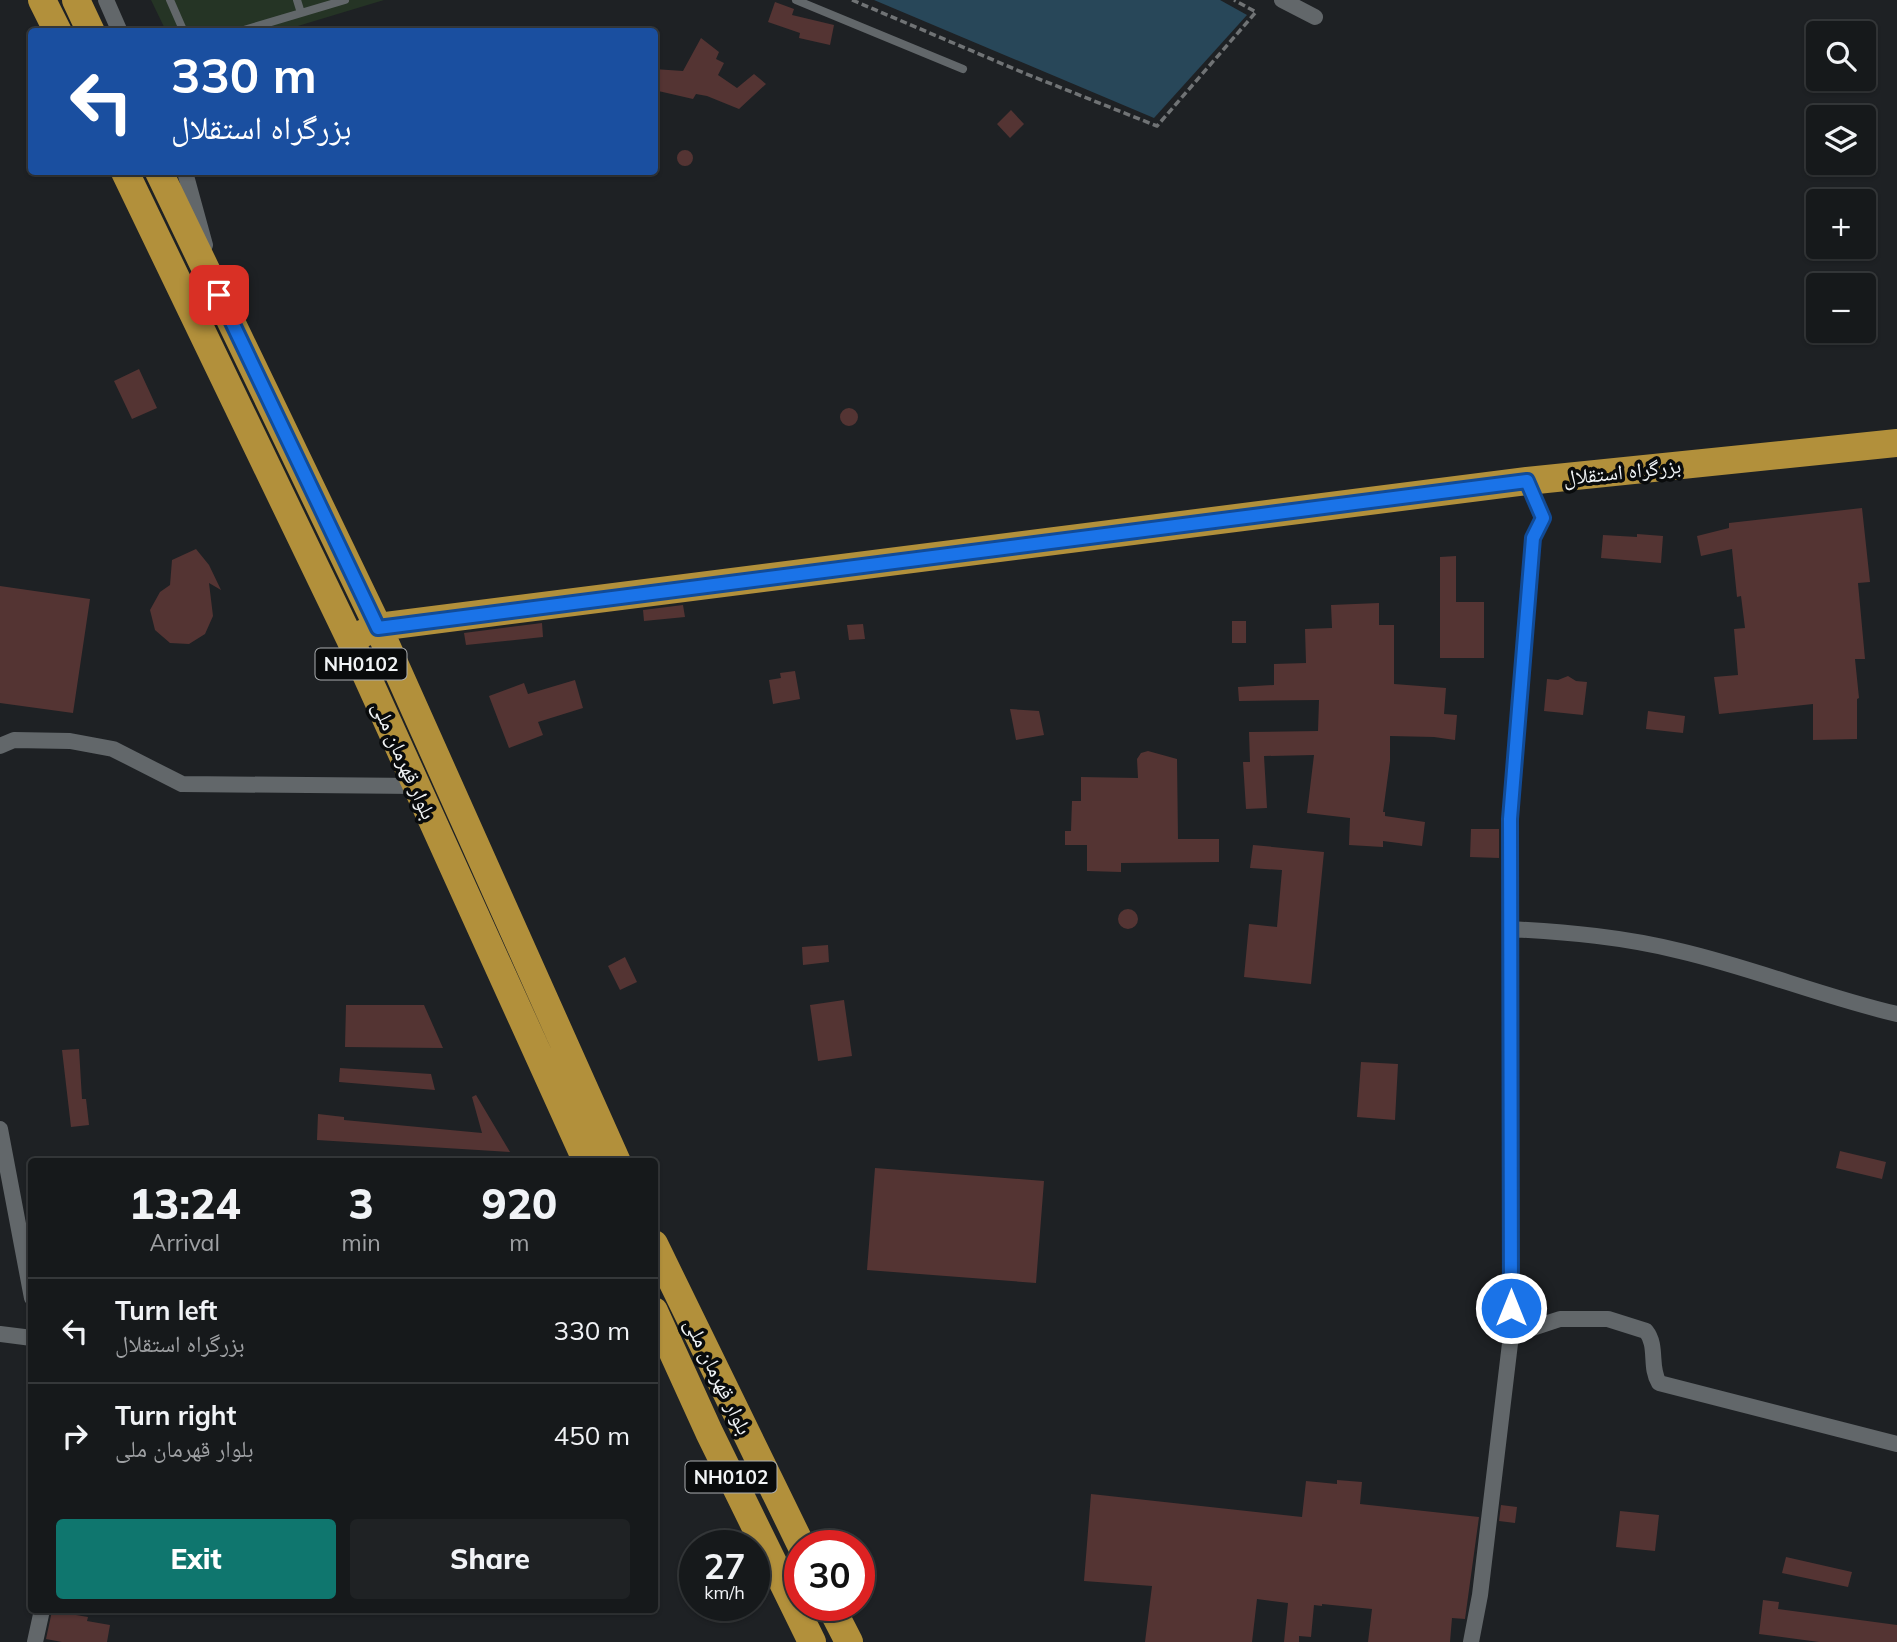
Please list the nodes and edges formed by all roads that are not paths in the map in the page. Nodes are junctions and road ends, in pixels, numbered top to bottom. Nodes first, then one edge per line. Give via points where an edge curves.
1 (42, 0) edge
2 (76, 0) edge
3 (106, 0) edge
4 (170, 0) edge
5 (297, 0) edge
6 (345, 0) edge
7 (796, 0) edge
8 (1282, 0) edge
9 (301, 13) junction
10 (1315, 18) dead end
11 (56, 28) edge
12 (89, 28) edge
13 (118, 28) edge
14 (182, 28) edge
15 (250, 28) edge
16 (963, 69) dead end
17 (126, 175) edge
18 (160, 175) edge
19 (186, 175) edge
20 (219, 295) junction
21 (1897, 443) edge
22 (1527, 481) junction
23 (378, 628) junction
24 (350, 639) junction
25 (0, 746) edge
26 (417, 786) junction
27 (1510, 929) junction
28 (1897, 1014) edge
29 (0, 1129) edge
30 (585, 1158) edge
31 (615, 1158) edge
32 (658, 1252) edge
33 (28, 1276) edge
34 (658, 1320) edge
35 (0, 1334) edge
36 (1511, 1335) junction
37 (28, 1338) edge
38 (1897, 1444) edge
39 (795, 1530) edge
40 (41, 1613) edge
41 (839, 1621) edge
42 (35, 1642) edge
43 (812, 1642) edge
44 (849, 1642) edge
45 (1471, 1642) edge

1 - 11 highway
2 - 12 highway
3 - 13 street
4 - 14 lane
5 - 9 lane
6 - 9 lane
7 - 16 lane
8 - 10 street
9 - 15 lane
17 - 24 highway, بلوار قهرمان ملی / NH0102
18 - 20 highway, بلوار قهرمان ملی / NH0102
19 - 20 street
20 - 23 highway, بلوار قهرمان ملی / NH0102
21 - 22 highway, بزرگراه استقلال
22 - 23 highway, بزرگراه استقلال
22 - 27 street via 1543,518 1533,538 1510,819
23 - 24 highway, بزرگراه استقلال
23 - 31 highway, بلوار قهرمان ملی / NH0102
24 - 26 highway, بلوار قهرمان ملی / NH0102
25 - 26 street via 14,740 70,741 113,749 182,784
26 - 30 highway, بلوار قهرمان ملی / NH0102
27 - 28 street via 1584,932 1681,951
27 - 36 street
29 - 33 street
32 - 39 highway, بلوار قهرمان ملی / NH0102
34 - 43 highway, بلوار قهرمان ملی / NH0102
35 - 37 street
36 - 38 street via 1560,1319 1608,1320 1646,1331 1659,1382
36 - 45 street
40 - 42 street
41 - 44 highway

